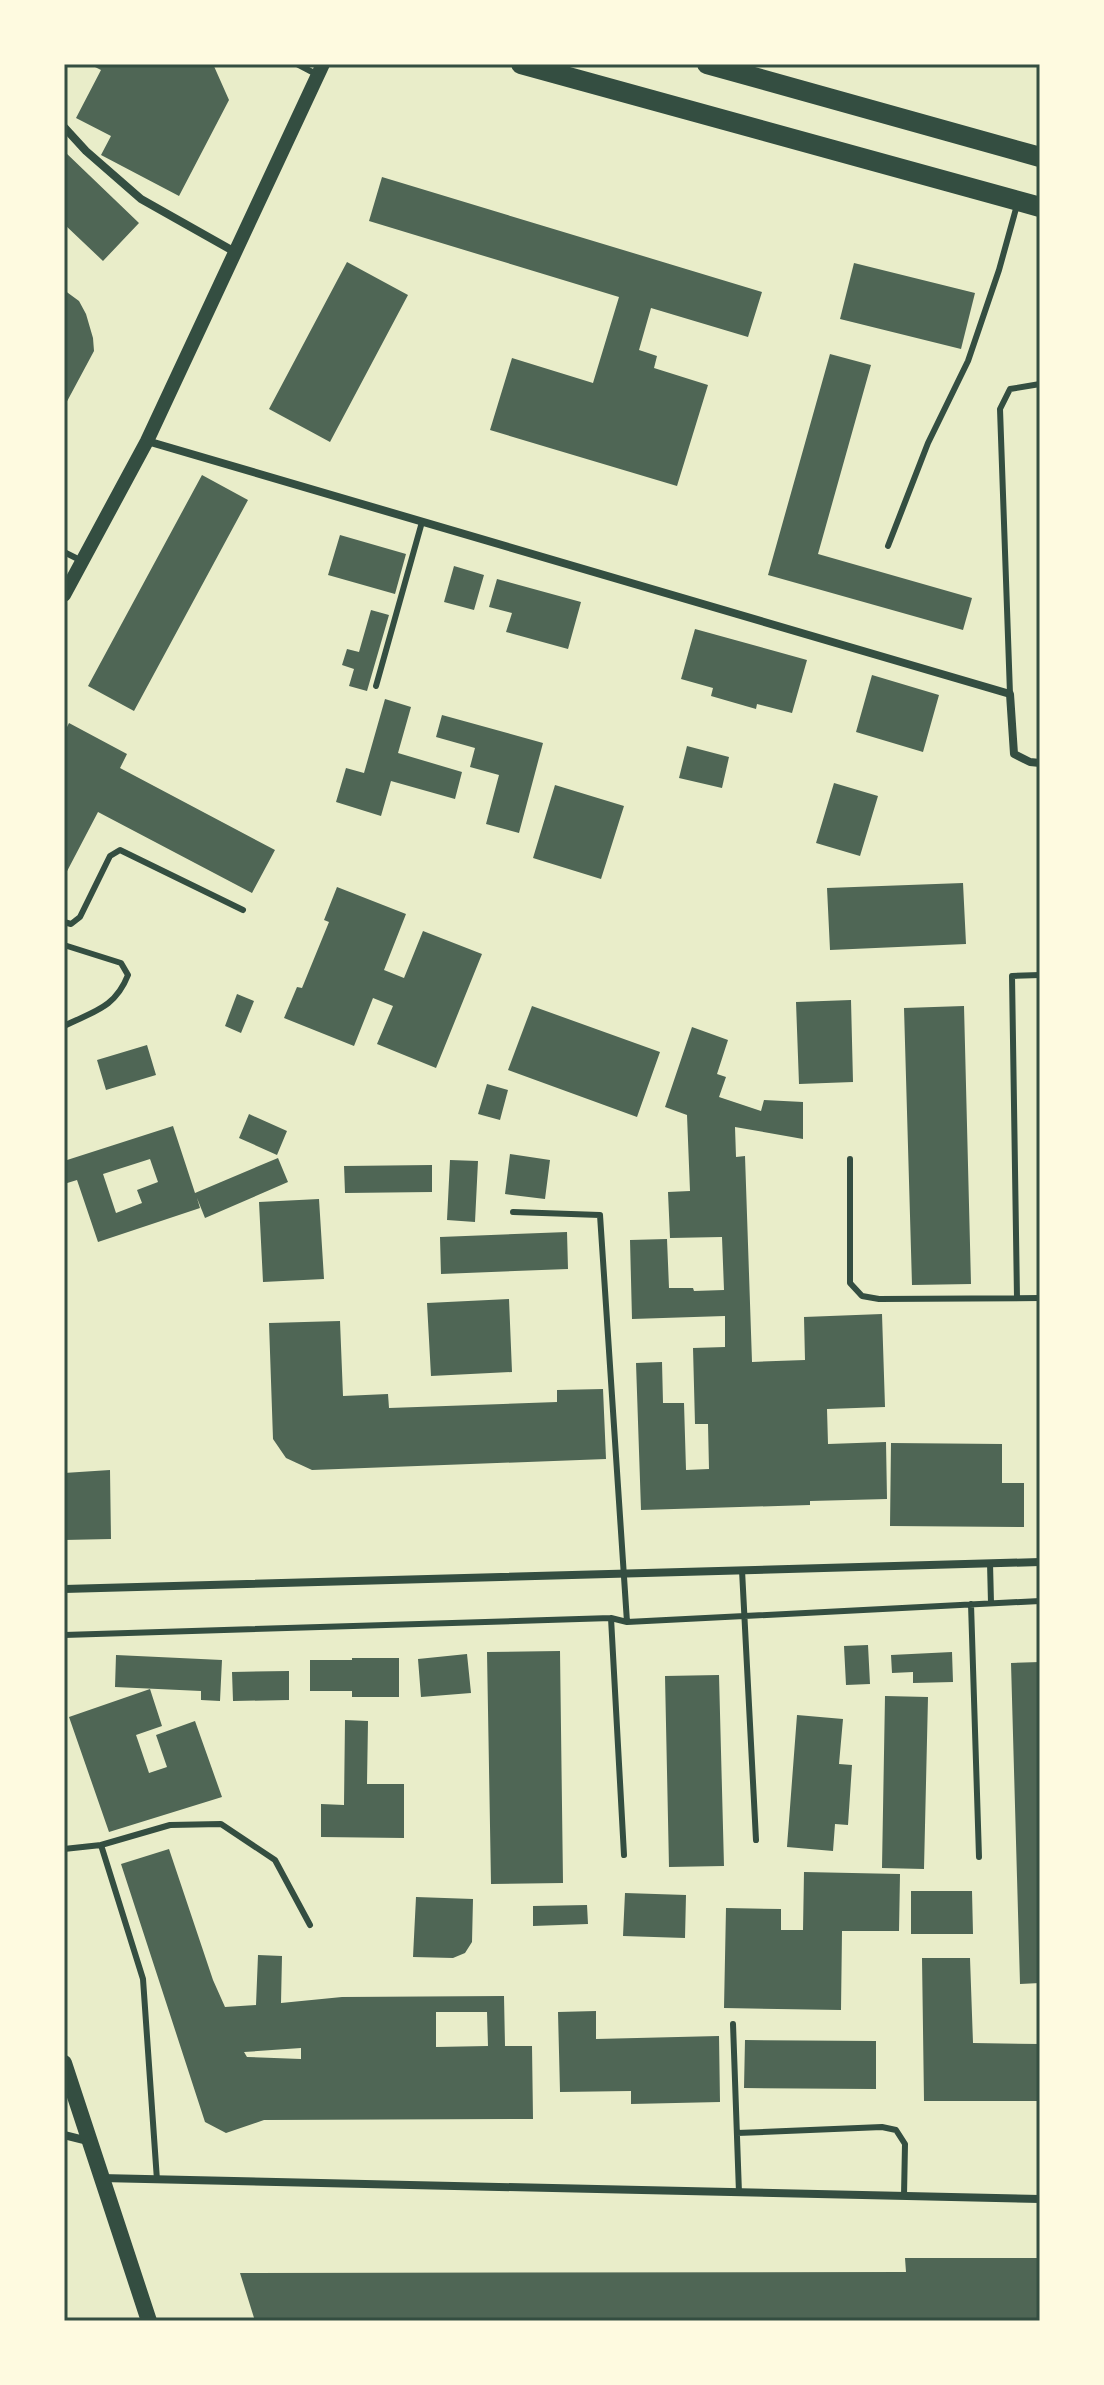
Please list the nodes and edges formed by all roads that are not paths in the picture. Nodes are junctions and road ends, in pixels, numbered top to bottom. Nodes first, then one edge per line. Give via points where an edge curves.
1 (297, 64) edge
2 (521, 64) edge
3 (707, 64) edge
4 (321, 70) edge
5 (64, 127) edge
6 (1040, 157) edge
7 (1018, 201) junction
8 (1040, 207) edge
9 (235, 252) junction
10 (1040, 384) edge
11 (147, 441) junction
12 (422, 522) junction
13 (888, 546) dead end
14 (64, 552) edge
15 (82, 561) junction
16 (64, 595) edge
17 (376, 686) dead end
18 (1010, 694) junction
19 (1040, 763) edge
20 (243, 910) dead end
21 (64, 922) edge
22 (64, 945) edge
23 (1040, 975) edge
24 (64, 1026) edge
25 (850, 1159) dead end
26 (513, 1212) dead end
27 (1017, 1298) junction
28 (1040, 1298) edge
29 (1040, 1562) edge
30 (990, 1563) junction
31 (742, 1570) junction
32 (625, 1574) junction
33 (64, 1589) edge
34 (1040, 1601) edge
35 (991, 1603) junction
36 (971, 1604) junction
37 (744, 1616) junction
38 (611, 1618) junction
39 (627, 1622) junction
40 (64, 1635) edge
41 (756, 1840) dead end
42 (101, 1845) junction
43 (64, 1849) edge
44 (624, 1855) dead end
45 (979, 1857) dead end
46 (310, 1925) dead end
47 (733, 2024) dead end
48 (64, 2063) edge
49 (737, 2133) junction
50 (64, 2135) edge
51 (88, 2141) junction
52 (101, 2178) junction
53 (157, 2180) junction
54 (739, 2193) junction
55 (904, 2196) junction
56 (1040, 2199) edge
57 (149, 2321) edge

1 - 4 lane
2 - 7 main road
3 - 6 main road
4 - 9 street
5 - 9 street via 141,199
7 - 8 main road
7 - 13 lane via 968,361 928,443
9 - 11 street
10 - 18 lane via 1010,389 1000,409
11 - 12 street
11 - 15 street
12 - 17 lane
12 - 18 street
14 - 15 lane
15 - 16 street
18 - 19 street via 1014,754
20 - 21 lane via 120,850 110,856 80,917
22 - 24 lane via 121,963 128,975 111,1003
23 - 27 lane via 1012,976
25 - 27 lane via 850,1283 862,1296
26 - 32 lane via 600,1215
27 - 28 lane
29 - 30 street
30 - 31 street
30 - 35 lane
31 - 32 street
31 - 37 lane
32 - 33 street
32 - 39 lane
34 - 35 lane
35 - 36 lane
36 - 37 lane
36 - 45 lane
37 - 39 lane
37 - 41 lane
38 - 39 lane
38 - 40 lane
38 - 44 lane
42 - 43 lane
42 - 46 lane via 170,1825 221,1824 275,1860
42 - 53 lane via 143,1979
47 - 49 lane
48 - 51 main road
49 - 54 lane
49 - 55 lane via 896,2130 905,2144
50 - 51 street
51 - 52 main road
52 - 53 street
52 - 57 main road
53 - 54 street
54 - 55 street
55 - 56 street

